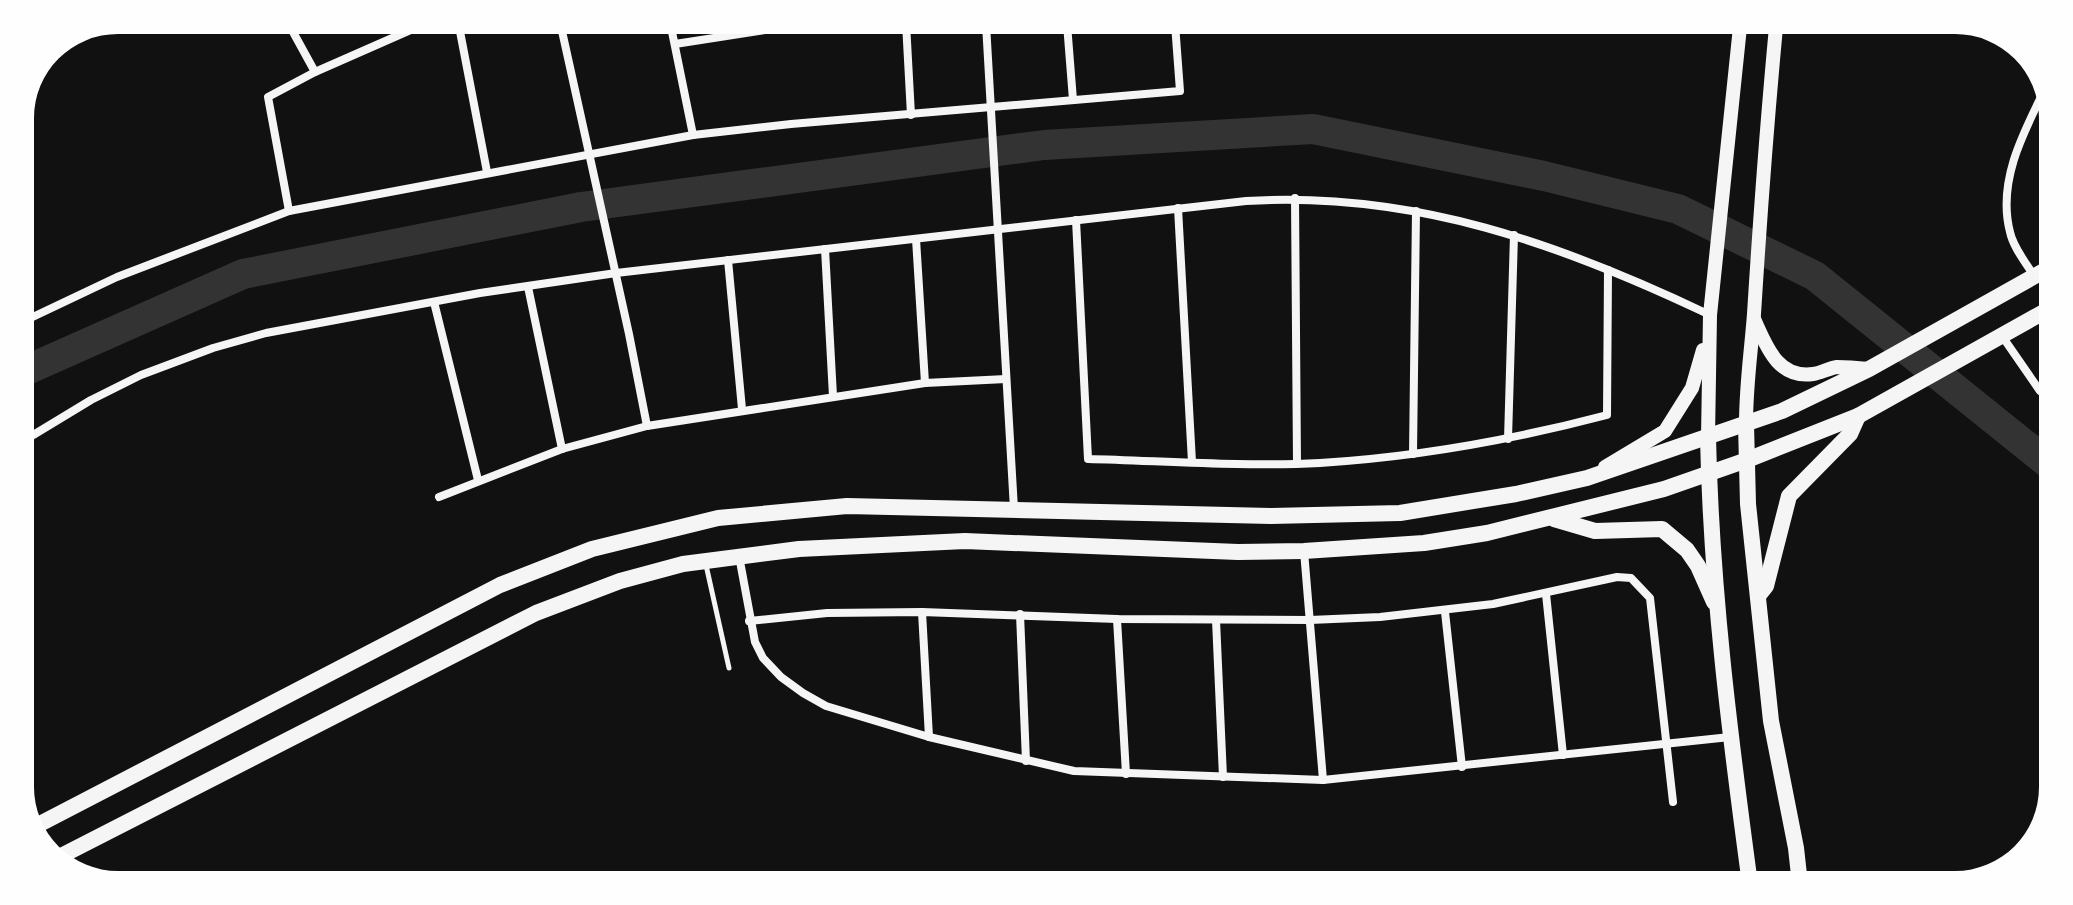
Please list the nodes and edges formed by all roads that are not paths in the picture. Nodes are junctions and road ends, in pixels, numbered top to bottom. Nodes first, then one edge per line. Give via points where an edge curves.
1 (294, 34) edge
2 (401, 34) edge
3 (460, 34) edge
4 (563, 34) edge
5 (673, 34) edge
6 (740, 34) edge
7 (907, 34) edge
8 (987, 34) edge
9 (1068, 34) edge
10 (1176, 34) edge
11 (1739, 34) edge
12 (1775, 34) edge
13 (675, 44) junction
14 (315, 72) junction
15 (1073, 100) junction
16 (2038, 104) edge
17 (991, 107) junction
18 (911, 115) junction
19 (693, 135) junction
20 (589, 153) junction
21 (487, 172) junction
22 (1295, 198) junction
23 (1178, 208) junction
24 (289, 211) junction
25 (1416, 211) junction
26 (1076, 220) junction
27 (998, 229) junction
28 (1514, 235) junction
29 (916, 239) junction
30 (825, 249) junction
31 (728, 260) junction
32 (1608, 270) junction
33 (616, 273) junction
34 (2039, 273) edge
35 (2034, 276) junction
36 (528, 287) junction
37 (434, 302) junction
38 (1710, 315) junction
39 (2039, 315) edge
40 (34, 316) edge
41 (1754, 318) junction
42 (2002, 336) junction
43 (1869, 369) junction
44 (1006, 379) junction
45 (925, 383) junction
46 (2039, 390) edge
47 (833, 396) junction
48 (742, 409) junction
49 (1858, 416) junction
50 (1746, 424) junction
51 (647, 426) junction
52 (34, 435) edge
53 (1708, 437) junction
54 (1508, 439) junction
55 (562, 449) junction
56 (1413, 454) junction
57 (1747, 460) junction
58 (1192, 462) junction
59 (1297, 463) junction
60 (1709, 473) junction
61 (1587, 478) junction
62 (478, 480) junction
63 (439, 497) dead end
64 (1014, 509) junction
65 (1553, 518) junction
66 (1304, 551) junction
67 (739, 556) junction
68 (705, 560) junction
69 (1546, 594) junction
70 (1758, 597) junction
71 (922, 612) junction
72 (1445, 612) junction
73 (1719, 613) junction
74 (1020, 614) junction
75 (1117, 619) junction
76 (1216, 620) junction
77 (1310, 620) junction
78 (749, 621) junction
79 (729, 668) dead end
80 (929, 737) junction
81 (1730, 737) junction
82 (1669, 745) junction
83 (1563, 755) junction
84 (1026, 761) junction
85 (1462, 767) junction
86 (1126, 774) junction
87 (1223, 777) junction
88 (1323, 780) junction
89 (1673, 802) dead end
90 (42, 823) edge
91 (66, 853) edge
92 (1748, 871) edge
93 (1799, 871) edge

1 - 14 street
2 - 14 street
3 - 21 street
4 - 20 street
5 - 13 street
6 - 13 street
7 - 18 street
8 - 17 street
9 - 15 street
10 - 15 street via 1180,91
11 - 38 street
12 - 41 street
13 - 19 street
14 - 24 street via 268,97
15 - 17 street
16 - 35 street via 2021,137 2005,196 2010,234
17 - 18 street
17 - 27 street
18 - 19 street
19 - 20 street
20 - 21 street
20 - 33 street
21 - 24 street
22 - 23 street
22 - 25 street
22 - 59 street
23 - 26 street
23 - 58 street
24 - 40 street via 117,277
25 - 28 street
25 - 56 street
26 - 27 street
26 - 58 street via 1088,459
27 - 29 street
27 - 44 street
28 - 32 street
28 - 54 street
29 - 30 street
29 - 45 street
30 - 31 street
30 - 47 street
31 - 33 street
31 - 48 street
32 - 38 street
32 - 54 street via 1607,415
33 - 36 street
33 - 51 street
34 - 35 main road
35 - 43 main road
36 - 37 street
36 - 55 street
37 - 52 street via 213,348 116,387
37 - 62 street
38 - 53 street
38 - 61 street via 1692,388 1665,431
39 - 42 main road
41 - 43 street via 1775,360 1787,370 1814,374 1834,367
41 - 50 street
42 - 46 street
42 - 49 main road
43 - 50 main road
44 - 45 street
44 - 64 street
45 - 47 street
47 - 48 street
48 - 51 street
49 - 57 main road
49 - 70 main road via 1850,434 1789,496 1766,586
50 - 53 main road
50 - 57 main road
51 - 55 street
53 - 60 main road
53 - 61 main road
54 - 56 street
55 - 62 street
56 - 59 street
57 - 60 main road
57 - 70 main road
58 - 59 street
60 - 65 main road
60 - 73 main road
61 - 64 main road via 1400,513 1271,516
62 - 63 street
64 - 90 main road via 847,506 718,518 592,549 500,585
65 - 66 main road via 1424,543
65 - 73 main road via 1595,531 1662,529 1693,558
66 - 67 main road via 965,541
66 - 77 street
67 - 68 main road
67 - 78 street
68 - 79 lane
68 - 91 main road via 620,581 536,613
69 - 72 street
69 - 82 street via 1617,577 1631,578 1650,598
69 - 83 street
70 - 93 main road via 1771,721
71 - 74 street
71 - 78 street
71 - 80 street
72 - 77 street
72 - 85 street
73 - 81 main road
74 - 75 street
74 - 84 street
75 - 76 street
75 - 86 street
76 - 77 street
76 - 87 street
77 - 88 street
78 - 80 street via 763,658 803,693 826,706
80 - 84 street
81 - 82 street
81 - 92 main road
82 - 83 street
82 - 89 street
83 - 85 street
84 - 86 street
85 - 88 street
86 - 87 street
87 - 88 street

